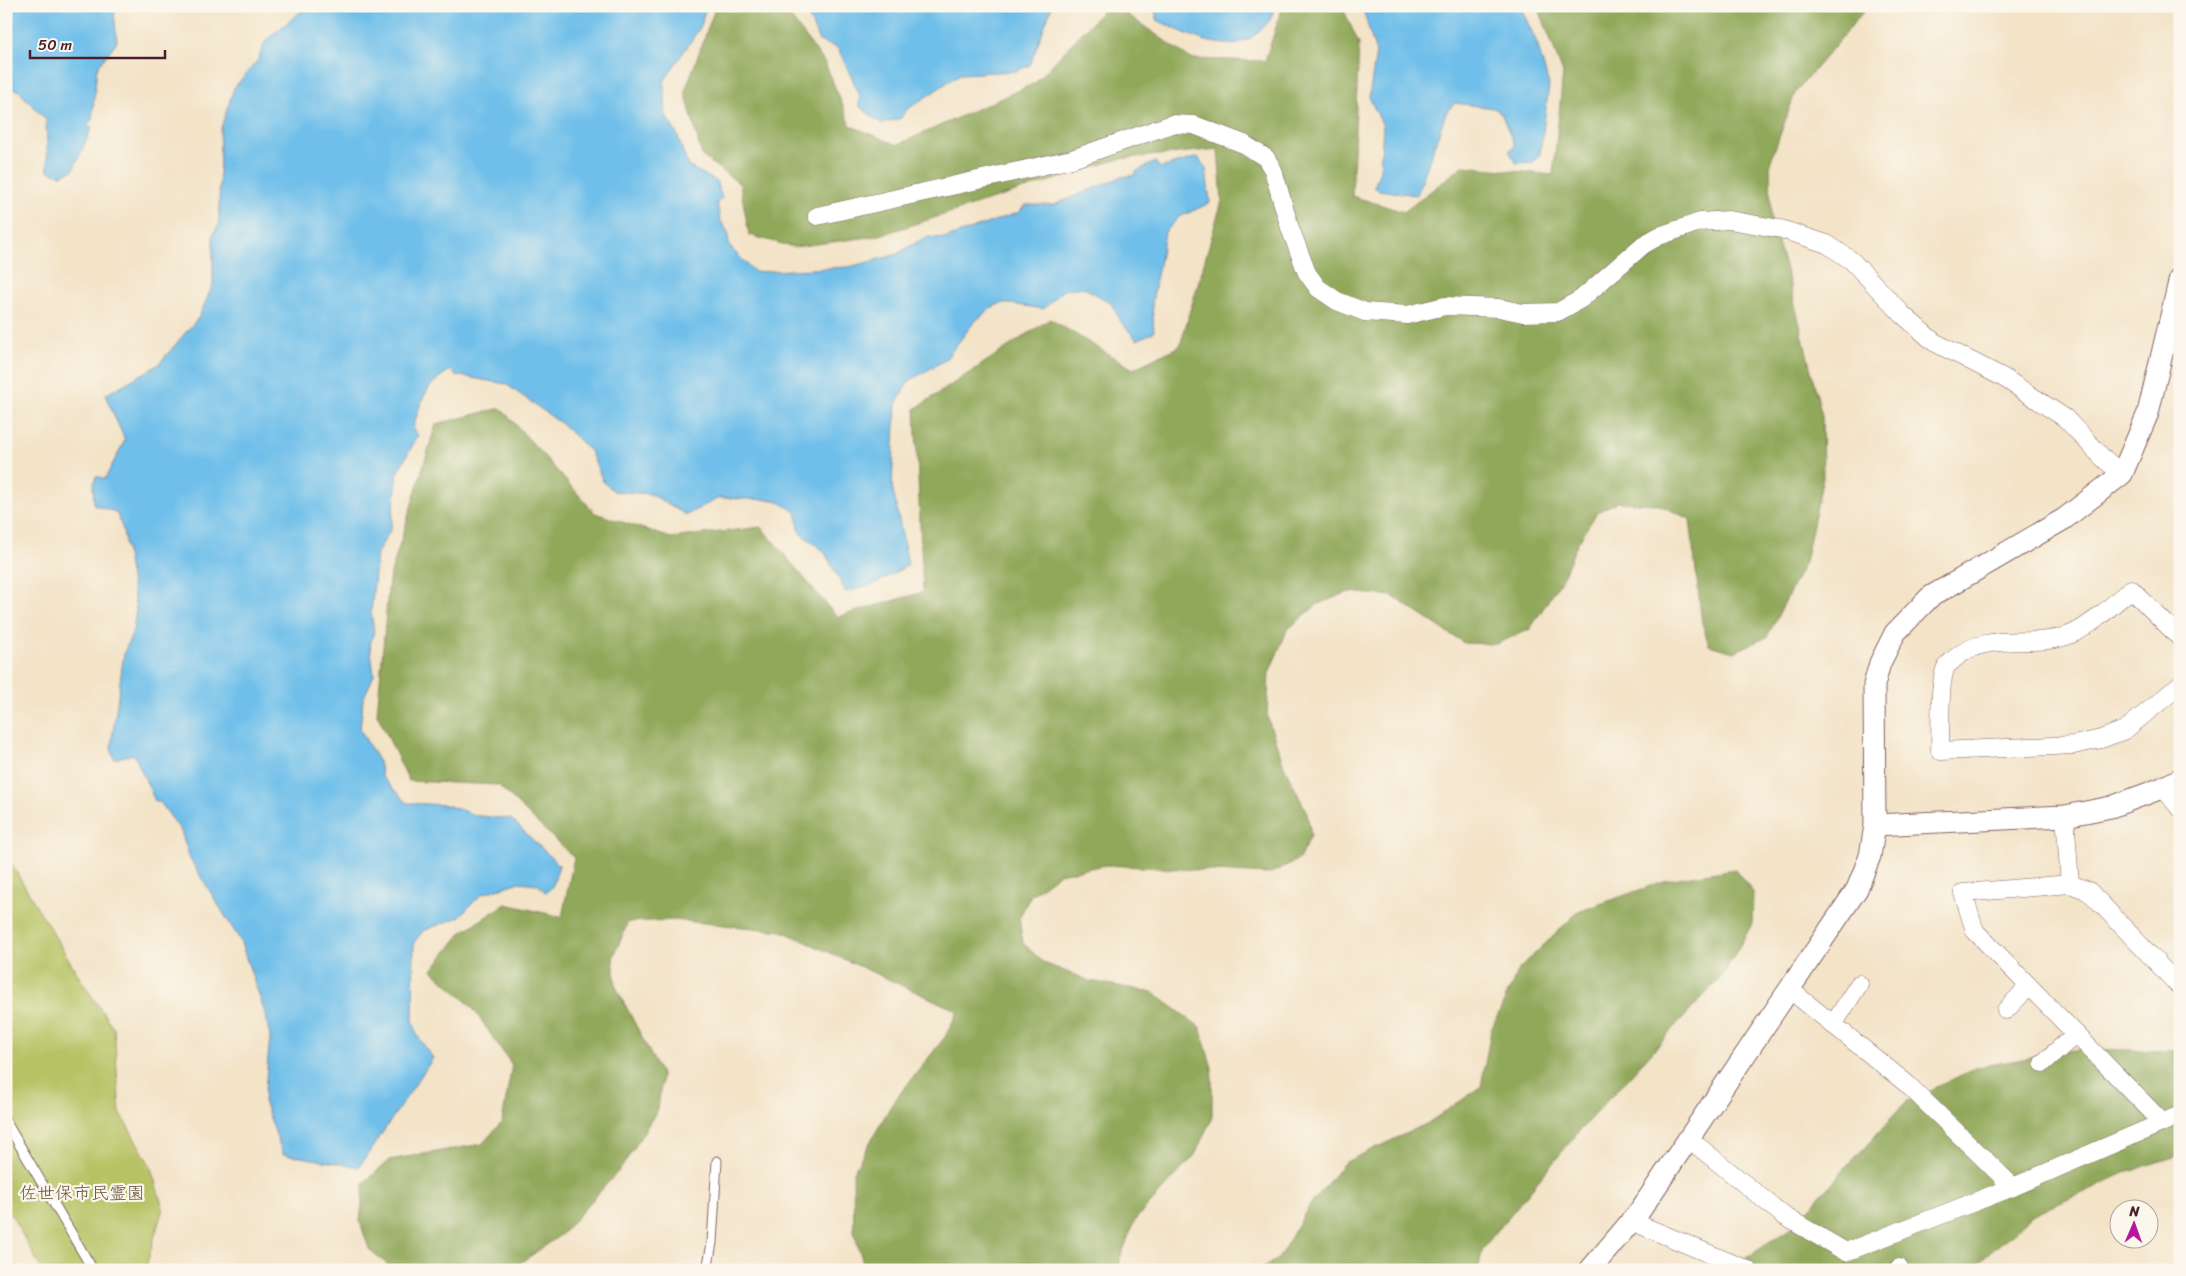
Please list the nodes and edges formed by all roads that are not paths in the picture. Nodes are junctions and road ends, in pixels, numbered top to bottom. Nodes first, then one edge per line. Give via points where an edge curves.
1 (816, 216) dead end
2 (2180, 278) edge
3 (2122, 474) junction
4 (2180, 638) edge
5 (2180, 685) edge
6 (2171, 784) edge
7 (2180, 808) edge
8 (2064, 816) junction
9 (1874, 826) junction
10 (2070, 884) junction
11 (1859, 984) dead end
12 (2029, 986) junction
13 (2180, 987) edge
14 (1788, 989) junction
15 (2006, 1010) dead end
16 (1833, 1025) junction
17 (2076, 1034) junction
18 (2043, 1064) dead end
19 (2180, 1115) edge
20 (6, 1122) edge
21 (2162, 1122) junction
22 (1688, 1138) junction
23 (717, 1161) dead end
24 (2013, 1187) junction
25 (1631, 1222) junction
26 (93, 1270) edge
27 (708, 1270) edge
28 (1590, 1270) edge
29 (1748, 1270) edge

1 - 3 street via 1072,159 1172,124 1194,124 1244,144 1266,158 1274,170 1307,273 1318,288 1337,301 1365,312 1407,315 1445,306 1499,308 1522,313 1558,312 1580,299 1658,236 1700,222 1728,220 1781,228 1827,244 1852,261 1903,315 1934,342 2004,378 2065,418
2 - 3 street via 2148,413
3 - 9 street via 2064,519 1930,597 1895,632 1880,663 1874,685
4 - 5 street via 2131,588 2096,619 2073,633 2050,639 1983,643 1968,650 1946,667 1942,687 1940,751 2074,745 2101,739 2125,730
6 - 7 street
6 - 8 street via 2111,807
8 - 9 street
8 - 10 street
9 - 14 street via 1870,856 1857,888
10 - 12 street via 1963,892 1975,931
10 - 13 street via 2089,891
11 - 16 street
12 - 15 street
12 - 17 street
14 - 16 street
14 - 22 street
16 - 24 street via 1907,1084
17 - 18 street
17 - 21 street
19 - 21 street
20 - 26 lane
21 - 24 street
22 - 24 street via 1784,1216 1846,1252
22 - 25 street
23 - 27 lane
25 - 28 street
25 - 29 street

